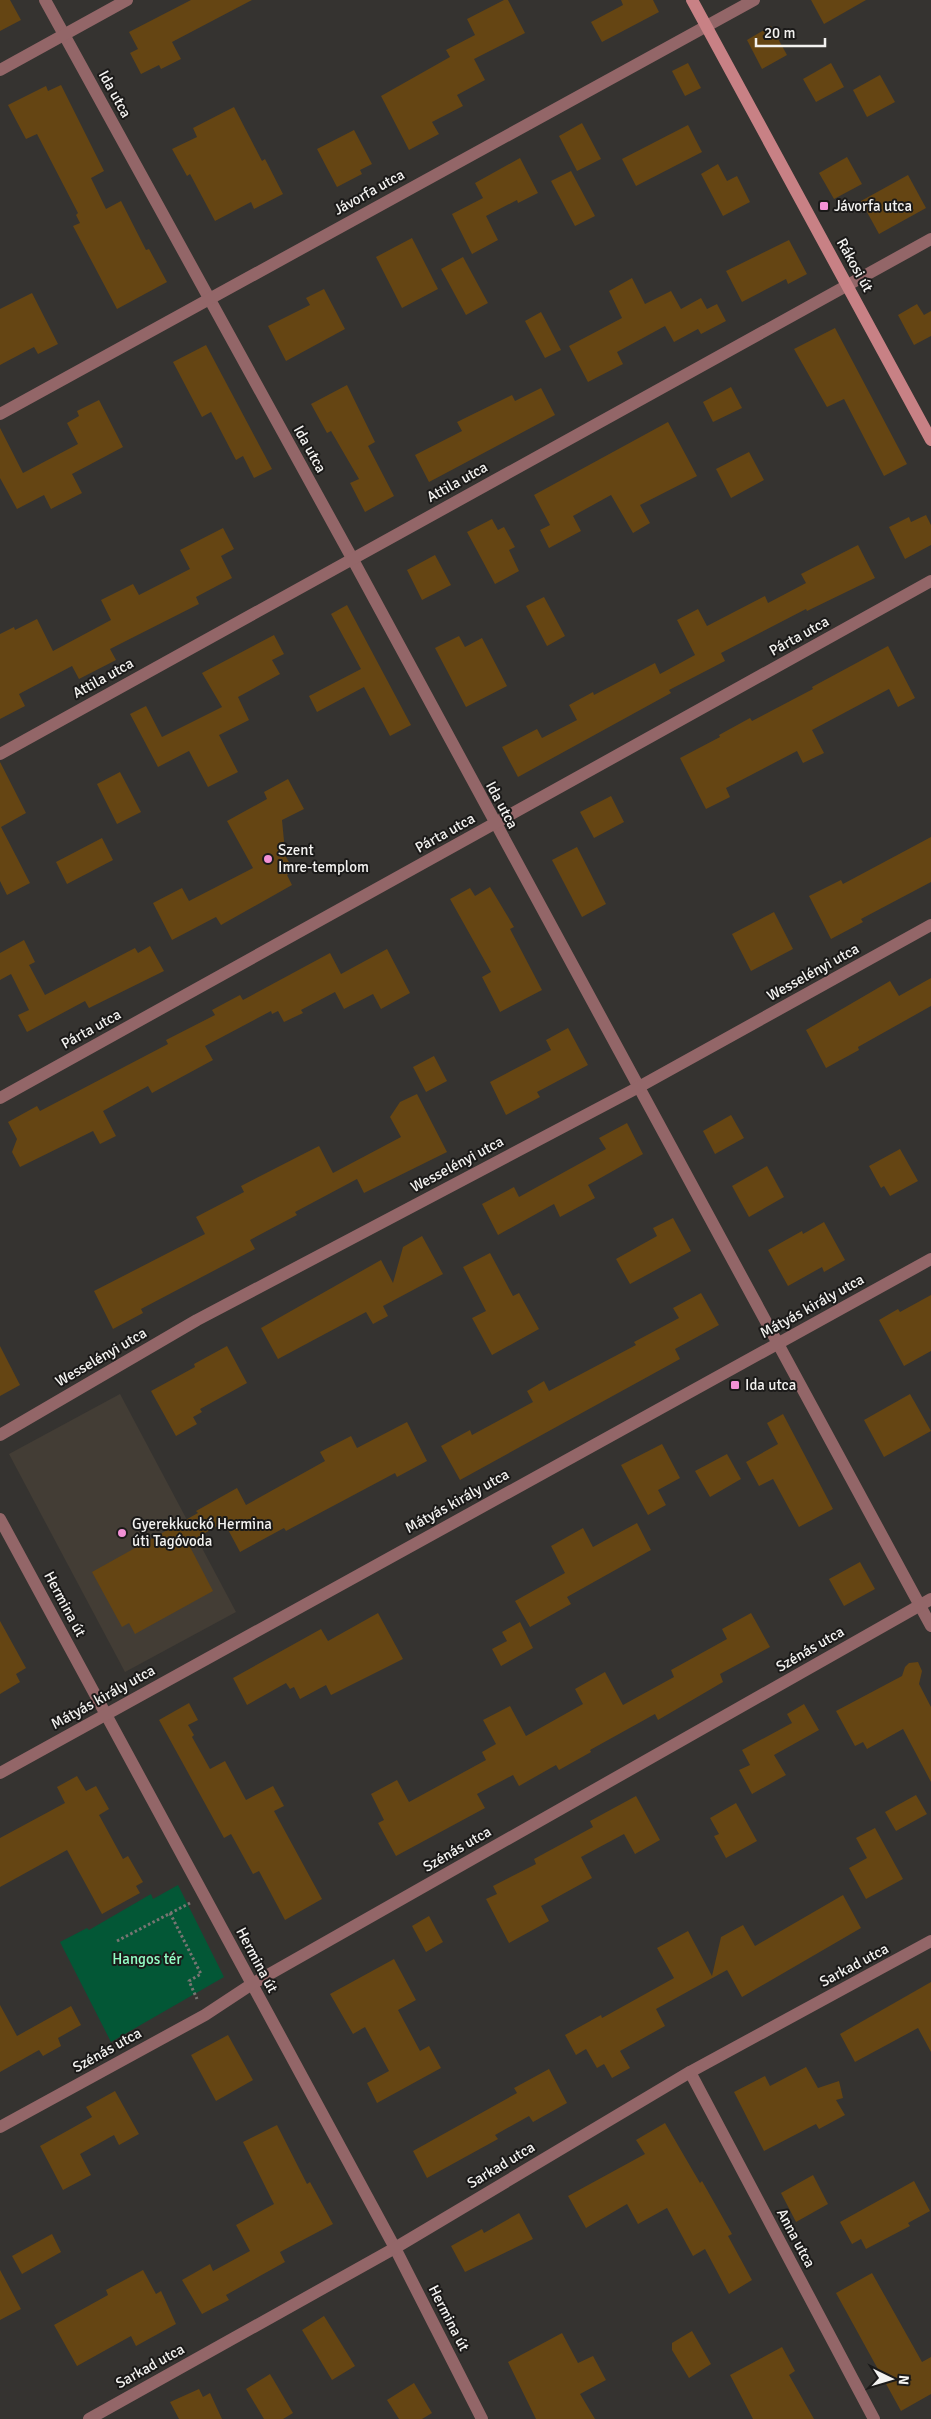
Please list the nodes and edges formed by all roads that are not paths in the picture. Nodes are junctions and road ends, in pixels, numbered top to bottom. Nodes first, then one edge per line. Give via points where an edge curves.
1 (45, 0) edge
2 (127, 0) edge
3 (692, 0) edge
4 (754, 0) edge
5 (706, 26) junction
6 (64, 35) junction
7 (0, 70) edge
8 (931, 240) edge
9 (848, 285) junction
10 (208, 299) junction
11 (0, 414) edge
12 (931, 440) edge
13 (352, 558) junction
14 (931, 581) edge
15 (0, 754) edge
16 (494, 824) junction
17 (931, 925) edge
18 (637, 1088) junction
19 (0, 1098) edge
20 (931, 1259) edge
21 (777, 1343) junction
22 (0, 1435) edge
23 (0, 1519) edge
24 (925, 1602) edge
25 (931, 1626) edge
26 (106, 1714) junction
27 (0, 1773) edge
28 (931, 1942) edge
29 (252, 1984) junction
30 (690, 2072) junction
31 (0, 2127) edge
32 (395, 2248) junction
33 (88, 2419) edge
34 (482, 2419) edge
35 (874, 2419) edge

1 - 6 street, Ida utca
2 - 6 street
3 - 5 main road, Rákosi út
4 - 5 street, Jávorfa utca
5 - 9 main road, Rákosi út
5 - 10 street, Jávorfa utca
6 - 7 street
6 - 10 street, Ida utca
8 - 9 street, Attila utca
9 - 12 main road, Rákosi út
9 - 13 street, Attila utca
10 - 11 street, Jávorfa utca
10 - 13 street, Ida utca
13 - 15 street, Attila utca
13 - 16 street, Ida utca
14 - 16 street, Párta utca
16 - 18 street, Ida utca
16 - 19 street, Párta utca
17 - 18 street, Wesselényi utca
18 - 21 street, Ida utca
18 - 22 street, Wesselényi utca via 197,1320
20 - 21 street, Mátyás király utca
21 - 24 street, Ida utca
21 - 26 street, Mátyás király utca
23 - 26 street, Hermina út
24 - 25 street, Ida utca
24 - 29 street, Szénás utca
26 - 27 street, Mátyás király utca
26 - 29 street, Hermina út
28 - 30 street, Sarkad utca
29 - 31 street, Szénás utca via 205,2015
29 - 32 street, Hermina út
30 - 32 street, Sarkad utca
30 - 35 street, Anna utca
32 - 33 street, Sarkad utca
32 - 34 street, Hermina út

